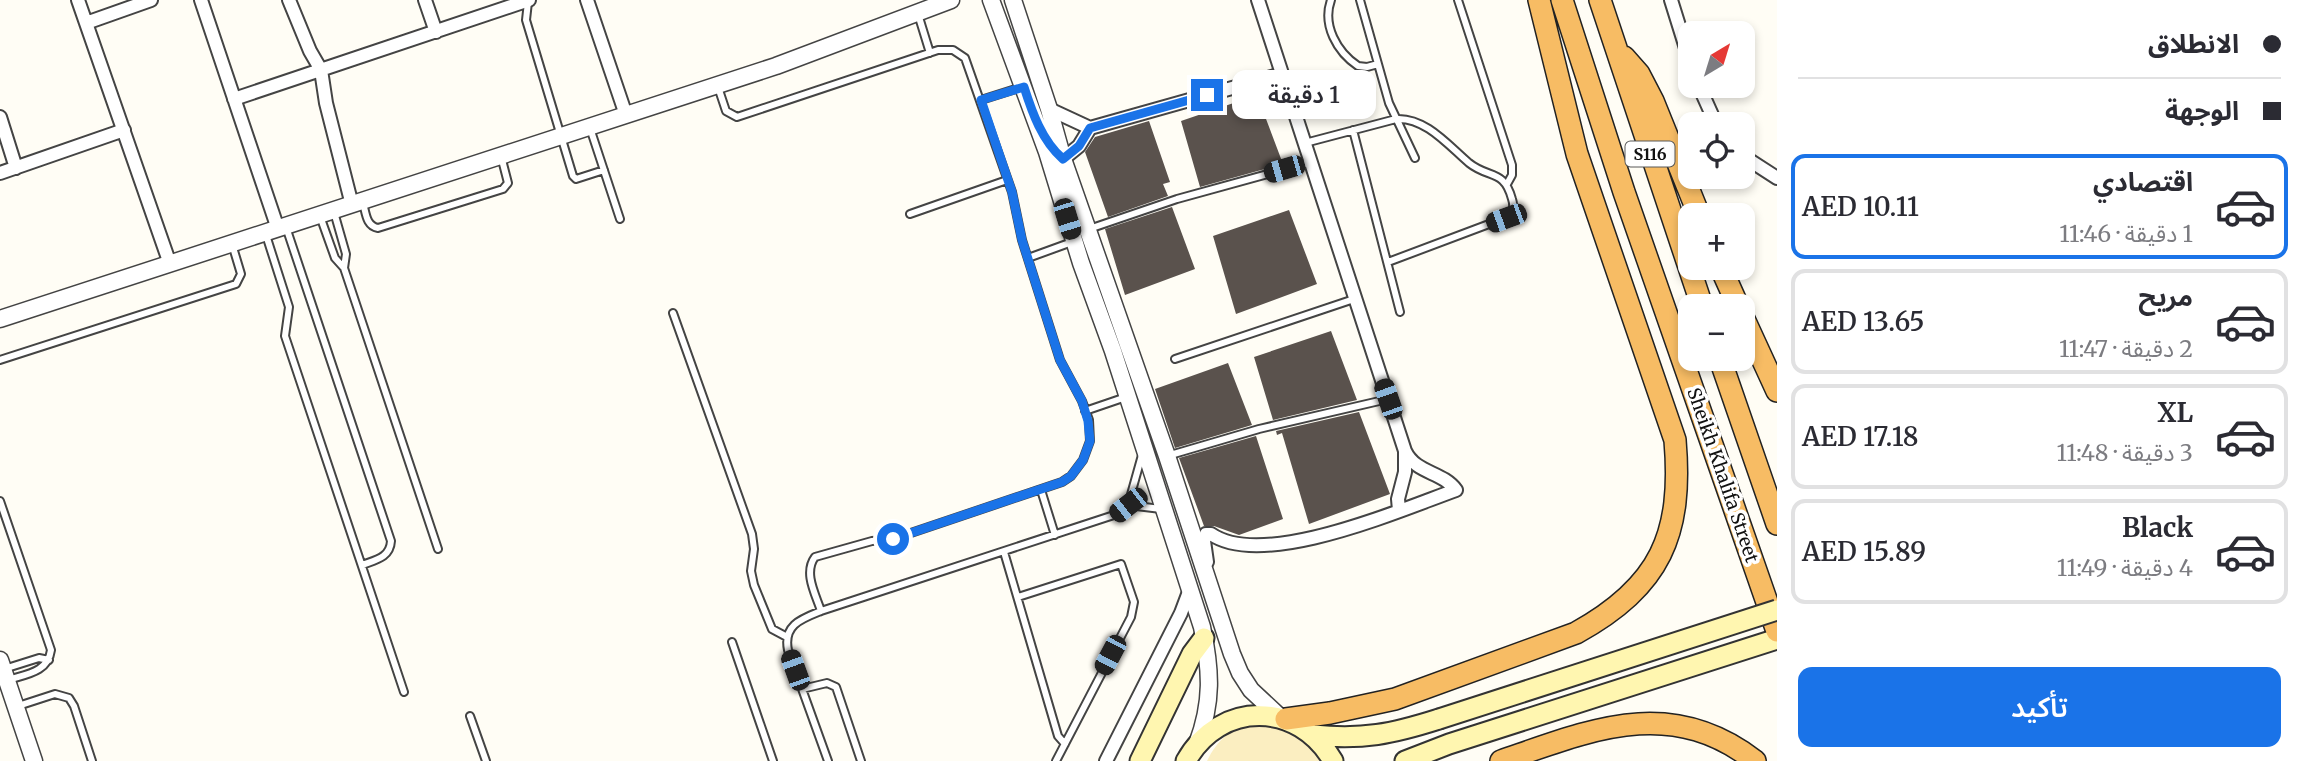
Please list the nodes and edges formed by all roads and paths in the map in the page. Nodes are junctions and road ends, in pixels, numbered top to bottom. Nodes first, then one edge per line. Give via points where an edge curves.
1 (78, 0) edge
2 (151, 0) edge
3 (201, 0) edge
4 (289, 0) edge
5 (425, 0) edge
6 (529, 0) edge
7 (587, 0) edge
8 (951, 0) edge
9 (991, 0) edge
10 (1013, 0) edge
11 (1258, 0) edge
12 (1331, 0) edge
13 (1360, 0) edge
14 (1458, 0) edge
15 (1539, 0) edge
16 (1562, 0) edge
17 (1600, 0) edge
18 (1671, 0) edge
19 (918, 13) junction
20 (1678, 22) edge
21 (86, 23) junction
22 (436, 32) junction
23 (1617, 51) junction
24 (930, 53) junction
25 (1378, 64) junction
26 (321, 70) junction
27 (1282, 74) junction
28 (718, 85) junction
29 (1024, 87) junction
30 (234, 99) junction
31 (981, 100) junction
32 (1049, 109) junction
33 (1033, 114) junction
34 (625, 115) junction
35 (0, 117) edge
36 (1396, 119) junction
37 (590, 127) junction
38 (1090, 128) junction
39 (124, 130) junction
40 (1353, 130) junction
41 (563, 136) junction
42 (1305, 143) junction
43 (500, 156) junction
44 (1415, 158) dead end
45 (1063, 159) junction
46 (1311, 162) junction
47 (1755, 164) edge
48 (16, 168) junction
49 (604, 170) junction
50 (0, 173) edge
51 (1777, 178) edge
52 (1007, 180) junction
53 (1507, 184) junction
54 (358, 203) junction
55 (1694, 203) edge
56 (327, 213) junction
57 (910, 214) dead end
58 (620, 219) dead end
59 (277, 229) junction
60 (1089, 229) junction
61 (1074, 241) junction
62 (232, 244) junction
63 (1027, 258) junction
64 (1388, 262) junction
65 (170, 264) junction
66 (344, 268) junction
67 (1698, 294) edge
68 (1354, 299) junction
69 (1400, 312) dead end
70 (673, 313) dead end
71 (0, 319) edge
72 (1755, 343) edge
73 (1175, 359) dead end
74 (0, 360) edge
75 (1724, 371) edge
76 (1777, 391) edge
77 (1128, 396) junction
78 (1388, 399) junction
79 (1085, 411) junction
80 (1143, 450) junction
81 (1405, 451) junction
82 (1167, 456) junction
83 (1041, 490) junction
84 (0, 501) edge
85 (1128, 505) junction
86 (1165, 510) junction
87 (1399, 510) junction
88 (1777, 524) edge
89 (1055, 535) junction
90 (438, 549) dead end
91 (1004, 552) junction
92 (362, 565) junction
93 (1207, 579) junction
94 (1190, 589) junction
95 (1018, 597) junction
96 (1777, 610) edge
97 (821, 611) junction
98 (1777, 631) edge
99 (787, 637) junction
100 (1204, 638) junction
101 (1777, 639) edge
102 (732, 642) dead end
103 (49, 660) junction
104 (3, 670) edge
105 (802, 689) junction
106 (404, 692) dead end
107 (15, 707) junction
108 (470, 716) dead end
109 (1283, 719) junction
110 (1313, 734) junction
111 (1065, 744) junction
112 (1197, 744) junction
113 (34, 761) edge
114 (92, 761) edge
115 (486, 761) edge
116 (773, 761) edge
117 (828, 761) edge
118 (861, 761) edge
119 (1056, 761) edge
120 (1106, 761) edge
121 (1139, 761) edge
122 (1186, 761) edge
123 (1334, 761) edge
124 (1405, 761) edge
125 (1501, 761) edge
126 (1755, 761) edge

1 - 21 street
2 - 21 street
3 - 30 street
4 - 26 street
5 - 22 street
6 - 22 street
6 - 41 lane via 526,20
7 - 34 street
8 - 19 street
9 - 29 street
10 - 32 street
11 - 27 street
12 - 25 lane via 1327,18 1335,40 1358,66
13 - 25 lane
14 - 53 lane via 1513,165
15 - 109 highway via 1577,154 1675,440 1679,477 1667,539 1651,572 1624,601 1576,633 1395,699
16 - 98 highway, Sheikh Khalifa Street / S116
17 - 23 highway, S116
18 - 20 street
19 - 24 lane
19 - 28 street
21 - 39 street
22 - 26 street
23 - 55 highway via 1647,88
23 - 67 highway, S116
24 - 28 lane via 737,117 726,111
24 - 31 lane via 953,50 965,58
25 - 36 lane
26 - 30 street
26 - 54 street
27 - 38 street
27 - 42 street
28 - 34 street
29 - 31 lane
29 - 33 street
30 - 59 street
31 - 52 lane
32 - 38 street
32 - 45 street
33 - 45 street
33 - 61 street
34 - 37 street
35 - 48 street
36 - 40 lane
36 - 44 lane
36 - 53 lane via 1422,124 1472,165
37 - 41 street
37 - 49 lane
38 - 45 street via 1079,146
39 - 48 street
39 - 65 street
40 - 42 lane
40 - 64 lane
41 - 43 street
41 - 49 lane via 574,178
42 - 46 street
43 - 54 street
43 - 54 lane via 507,185 493,192 378,228 372,227
45 - 60 street
46 - 60 lane
46 - 68 street
47 - 51 street
48 - 50 street
49 - 58 lane
52 - 57 lane
52 - 63 lane
53 - 64 lane via 1514,206 1506,218
54 - 56 street
56 - 59 street
56 - 66 lane via 335,258
56 - 66 lane via 346,254
59 - 62 street
59 - 92 lane via 289,307 285,336
59 - 92 lane via 391,541 386,555
60 - 82 street
61 - 63 lane
61 - 77 street
62 - 65 street
62 - 74 lane via 241,274 236,284
63 - 79 lane via 1060,360
64 - 69 lane
65 - 71 street
66 - 90 lane
68 - 73 lane
68 - 78 street
70 - 99 lane via 752,534 754,585 772,629
72 - 76 highway
75 - 88 highway, Sheikh Khalifa Street
77 - 79 lane
77 - 80 street
78 - 81 street
78 - 82 lane
79 - 83 lane via 1090,441 1083,460 1071,476
80 - 85 lane
80 - 86 street
81 - 87 street
81 - 87 street via 1415,465 1445,479 1456,490
82 - 93 street
83 - 89 lane
83 - 97 lane via 893,539 815,557 810,576
84 - 103 lane via 49,640
85 - 86 lane
85 - 89 lane via 1117,514
86 - 94 street
87 - 93 street via 1339,531 1279,543 1232,544 1206,534
89 - 91 lane
91 - 95 lane
91 - 97 lane
92 - 106 lane
93 - 109 street via 1240,673 1251,690
94 - 100 street
94 - 120 street
95 - 111 lane via 1058,736
95 - 111 lane via 1121,564 1134,608
96 - 110 main road, bridge via 1385,734
97 - 99 lane via 797,621
99 - 105 lane
100 - 112 street via 1210,675 1208,708
100 - 121 main road
101 - 124 main road
102 - 116 lane
103 - 104 lane via 39,658
103 - 104 lane via 40,669
104 - 107 street
105 - 117 lane
105 - 118 lane via 827,683 836,687
107 - 113 street
107 - 114 lane via 55,694 69,698
108 - 115 lane
109 - 110 main road
109 - 112 main road via 1262,715 1226,722
110 - 123 main road
111 - 119 lane
112 - 122 main road
125 - 126 highway via 1599,729 1657,722 1713,735

